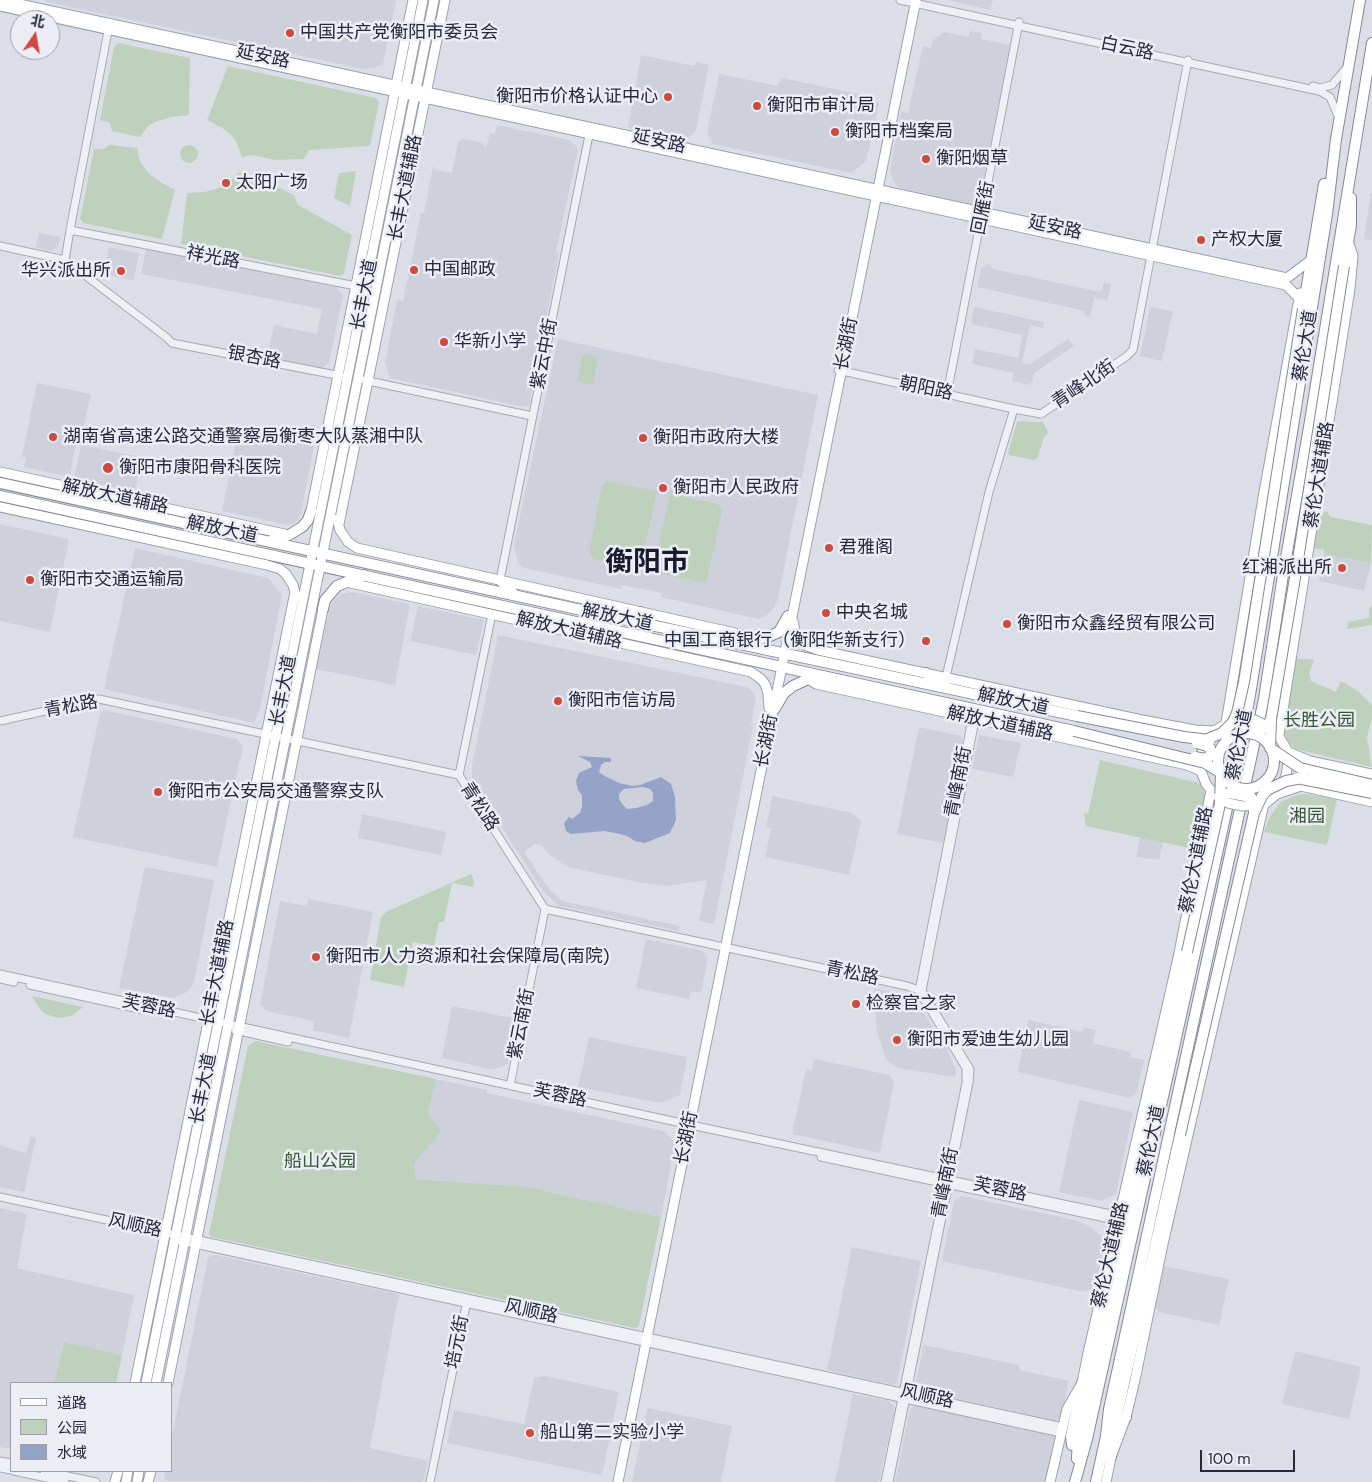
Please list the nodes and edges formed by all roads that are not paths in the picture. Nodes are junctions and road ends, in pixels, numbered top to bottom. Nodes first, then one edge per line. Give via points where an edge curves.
1 (1, 0) edge
2 (413, 0) edge
3 (424, 0) edge
4 (434, 0) edge
5 (445, 0) edge
6 (900, 0) edge
7 (1360, 0) edge
8 (915, 1) edge
9 (0, 6) edge
10 (1019, 24) junction
11 (109, 27) junction
12 (1372, 43) edge
13 (423, 56) junction
14 (401, 60) junction
15 (1188, 61) junction
16 (1348, 66) junction
17 (429, 77) junction
18 (378, 85) junction
19 (395, 88) junction
20 (405, 91) junction
21 (416, 93) junction
22 (426, 95) junction
23 (440, 98) junction
24 (392, 106) junction
25 (421, 116) junction
26 (1340, 118) junction
27 (398, 128) junction
28 (590, 131) junction
29 (1336, 140) junction
30 (1351, 167) junction
31 (875, 192) junction
32 (385, 193) junction
33 (400, 196) junction
34 (982, 216) junction
35 (70, 230) junction
36 (1348, 244) junction
37 (0, 246) edge
38 (1151, 252) junction
39 (64, 260) junction
40 (1311, 260) junction
41 (371, 263) junction
42 (356, 286) junction
43 (1298, 297) junction
44 (362, 306) junction
45 (839, 370) junction
46 (338, 375) junction
47 (348, 377) junction
48 (363, 380) junction
49 (947, 394) junction
50 (1014, 409) junction
51 (532, 416) junction
52 (337, 434) junction
53 (354, 447) junction
54 (341, 463) junction
55 (0, 472) edge
56 (319, 472) junction
57 (0, 482) edge
58 (346, 485) junction
59 (0, 496) edge
60 (333, 501) junction
61 (140, 503) junction
62 (0, 507) edge
63 (311, 511) joint
64 (159, 517) junction
65 (339, 524) junction
66 (136, 531) junction
67 (289, 535) junction
68 (270, 541) junction
69 (318, 551) junction
70 (315, 564) junction
71 (364, 575) junction
72 (500, 580) junction
73 (346, 582) junction
74 (295, 592) junction
75 (515, 595) junction
76 (494, 603) junction
77 (323, 609) joint
78 (638, 611) junction
79 (299, 613) junction
80 (492, 614) junction
81 (790, 617) junction
82 (618, 618) junction
83 (654, 626) junction
84 (652, 638) junction
85 (760, 639) junction
86 (737, 643) junction
87 (659, 651) junction
88 (783, 653) junction
89 (780, 665) junction
90 (926, 673) joint
91 (807, 675) junction
92 (945, 682) junction
93 (772, 709) junction
94 (975, 715) junction
95 (1232, 719) junction
96 (0, 721) edge
97 (1274, 728) junction
98 (1146, 730) junction
99 (1214, 731) junction
100 (271, 735) junction
101 (1235, 735) junction
102 (286, 738) junction
103 (1205, 740) junction
104 (296, 741) junction
105 (1143, 747) junction
106 (1270, 748) junction
107 (1286, 751) junction
108 (1192, 760) junction
109 (1290, 762) junction
110 (1201, 770) junction
111 (1221, 774) junction
112 (1372, 774) edge
113 (458, 775) junction
114 (1302, 778) junction
115 (1372, 784) edge
116 (1258, 787) junction
117 (1372, 793) edge
118 (1277, 794) junction
119 (1217, 796) junction
120 (1372, 802) edge
121 (1259, 807) junction
122 (545, 909) junction
123 (724, 947) junction
124 (1183, 956) junction
125 (0, 974) edge
126 (0, 979) edge
127 (921, 990) junction
128 (213, 1023) junction
129 (228, 1026) junction
130 (239, 1028) junction
131 (511, 1081) dead end
132 (688, 1126) junction
133 (1180, 1155) junction
134 (948, 1182) junction
135 (0, 1197) edge
136 (0, 1202) edge
137 (1123, 1219) junction
138 (170, 1236) junction
139 (185, 1240) junction
140 (196, 1242) junction
141 (467, 1302) junction
142 (645, 1339) junction
143 (1095, 1344) junction
144 (1130, 1379) junction
145 (135, 1382) edge
146 (146, 1382) edge
147 (156, 1382) edge
148 (168, 1382) edge
149 (1082, 1382) junction
150 (904, 1396) junction
151 (1126, 1418) junction
152 (1114, 1428) junction
153 (1062, 1430) junction
154 (1106, 1436) junction
155 (1111, 1457) junction
156 (21, 1472) edge
157 (49, 1472) edge
158 (1075, 1479) edge
159 (65, 1482) edge
160 (96, 1482) edge
161 (431, 1482) edge
162 (614, 1482) edge
163 (618, 1482) edge
164 (885, 1482) edge
165 (889, 1482) edge
166 (1050, 1482) edge
167 (1096, 1482) edge
168 (1106, 1482) edge

1 - 11 main road, 延安路
2 - 14 main road, 长丰大道辅路
3 - 20 main road, 长丰大道
4 - 13 main road, 长丰大道
5 - 17 main road, 长丰大道辅路
6 - 8 street, 白云路
7 - 16 highway, 蔡伦大道
8 - 10 street, 白云路
8 - 31 main road, 长湖街
9 - 11 main road, 延安路
10 - 15 street, 白云路
10 - 34 street, 回雁街
11 - 18 main road, 延安路
11 - 35 street
12 - 30 highway, 蔡伦大道
13 - 17 main road
13 - 21 main road, 长丰大道
14 - 18 main road via 391,79
14 - 19 main road, 长丰大道辅路
15 - 16 street, 白云路 via 1320,88 1332,85
15 - 26 street, 白云路 via 1319,91 1330,97
15 - 38 street, 青峰北街
16 - 26 highway, 蔡伦大道
17 - 22 main road, 长丰大道辅路
17 - 23 main road
18 - 19 main road, 延安路
18 - 24 main road
19 - 20 main road, 延安路
19 - 24 main road, 长丰大道辅路
20 - 21 main road, 延安路
20 - 27 main road, 长丰大道
21 - 22 main road, 延安路
21 - 33 main road, 长丰大道
22 - 23 main road, 延安路
22 - 25 main road, 长丰大道辅路
23 - 25 main road
23 - 28 main road, 延安路
24 - 27 main road
24 - 42 main road, 长丰大道辅路
25 - 33 main road, 长丰大道辅路 via 408,181
26 - 29 highway, 蔡伦大道
27 - 32 main road, 长丰大道
28 - 31 main road, 延安路
28 - 51 street, 紫云中街
29 - 40 highway via 1323,188
29 - 158 highway, 蔡伦大道 via 1327,214 1240,750 1087,1439
30 - 36 highway
30 - 154 highway, 蔡伦大道 via 1264,700 1111,1400
31 - 34 main road, 延安路
31 - 45 main road, 长湖街
32 - 33 main road
32 - 41 main road, 长丰大道
33 - 48 main road, 长丰大道辅路
33 - 48 main road, 长丰大道 via 391,215
34 - 38 main road, 延安路
34 - 49 street, 回雁街
35 - 39 street
35 - 42 street, 祥光路
36 - 97 highway, bridge
36 - 97 main road, 蔡伦大道辅路 via 1352,256 1350,289
37 - 39 street, 银杏路
38 - 40 main road, 延安路 via 1287,278
38 - 43 main road, 延安路 via 1286,285
38 - 50 street, 青峰北街 via 1132,350 1127,356 1041,414
39 - 46 street, 银杏路 via 172,343
40 - 43 main road
40 - 95 highway, bridge via 1244,682
41 - 42 main road
41 - 44 main road, 长丰大道
42 - 44 main road
42 - 46 main road, 长丰大道辅路
43 - 95 main road
44 - 47 main road, 长丰大道
45 - 49 street, 朝阳路
45 - 81 main road, 长湖街
46 - 47 street, 银杏路
46 - 56 main road, 长丰大道辅路
47 - 48 street, 银杏路
47 - 52 main road, 长丰大道
48 - 51 street, 银杏路
48 - 53 main road, 长丰大道辅路
48 - 54 main road, 长丰大道
49 - 50 street, 朝阳路
50 - 92 street via 989,492
51 - 72 street, 紫云中街
52 - 56 main road
52 - 69 main road, 长丰大道
53 - 54 main road
53 - 58 main road, 长丰大道辅路
54 - 58 main road
54 - 60 main road, 长丰大道
55 - 61 main road, 解放大道辅路
56 - 63 main road, 长丰大道辅路
57 - 64 highway, 解放大道
58 - 65 main road, 长丰大道辅路
59 - 66 highway, 解放大道
60 - 65 main road
60 - 69 main road, 长丰大道
61 - 64 highway
61 - 67 main road, 解放大道辅路
62 - 66 main road, 解放大道辅路
63 - 67 highway via 302,527
64 - 68 highway, 解放大道
65 - 72 main road, 解放大道辅路 via 348,542 357,548
66 - 70 highway, 解放大道
66 - 74 main road, 解放大道辅路 via 280,569
67 - 68 highway
68 - 69 highway, 解放大道
69 - 70 main road, 长丰大道
69 - 75 highway, 解放大道
70 - 71 highway, 解放大道
70 - 79 main road, 长丰大道
70 - 102 main road, 长丰大道
71 - 73 highway
71 - 76 highway, 解放大道
72 - 75 highway
72 - 78 main road, 解放大道辅路
73 - 77 highway via 330,593
73 - 80 main road, 解放大道辅路
74 - 79 main road
74 - 100 main road
75 - 82 highway, 解放大道
76 - 80 highway
76 - 84 highway, 解放大道
77 - 104 main road, 长丰大道辅路
78 - 82 highway
78 - 83 highway
78 - 85 main road, 解放大道辅路
79 - 100 main road, 长丰大道
80 - 87 main road, 解放大道辅路
80 - 113 street
81 - 85 highway via 779,632
81 - 88 main road, 长湖街
81 - 90 main road via 796,636 805,645
82 - 83 highway, 解放大道
83 - 86 highway, 解放大道
84 - 87 main road
84 - 89 highway, 解放大道
85 - 86 highway
86 - 88 highway, 解放大道
87 - 93 main road, 解放大道辅路 via 751,672 765,684
88 - 89 main road, 长湖街
88 - 92 highway, 解放大道
89 - 91 highway, 解放大道
89 - 93 main road, 长湖街
90 - 92 highway
91 - 93 highway via 784,693
91 - 94 highway, 解放大道 via 825,675
91 - 94 main road, 解放大道辅路 via 816,684
92 - 98 highway, 解放大道, bridge
92 - 99 main road, 解放大道辅路
93 - 123 main road, 长湖街
94 - 105 highway, 解放大道, bridge via 1074,731
94 - 110 main road, 解放大道辅路
94 - 127 street, 青峰南街
95 - 97 highway, bridge via 1263,729
95 - 99 main road
95 - 103 highway, bridge via 1233,722 1222,733
96 - 100 street, 青松路 via 99,699
97 - 106 highway, bridge
97 - 107 main road
97 - 109 highway, bridge via 1278,747
98 - 103 highway, 解放大道, bridge
98 - 105 highway, bridge via 1207,746 1211,753 1205,759
99 - 110 main road via 1201,756
100 - 102 street, 青松路
100 - 128 main road, 长丰大道
101 - 103 highway, 解放大道, bridge via 1222,740
101 - 106 highway, bridge via 1253,734 1262,738
101 - 111 highway, bridge via 1227,740 1218,756
102 - 104 street, 青松路
102 - 129 main road, 长丰大道
104 - 113 street, 青松路
104 - 130 main road, 长丰大道辅路
105 - 108 highway, 解放大道, bridge
106 - 109 highway, bridge
106 - 116 highway, bridge via 1273,768 1270,776
107 - 112 main road via 1310,761
107 - 118 main road via 1286,776
108 - 111 highway, 解放大道, bridge
108 - 119 highway, bridge via 1211,774
109 - 115 highway, bridge via 1312,772
110 - 119 main road via 1206,784
111 - 116 highway, bridge via 1226,781 1241,789
111 - 119 highway, bridge
113 - 122 street, 青松路
114 - 116 highway, bridge via 1281,779
114 - 117 highway, bridge
114 - 121 highway, bridge via 1286,780 1267,790
118 - 120 main road via 1301,786
118 - 121 main road
119 - 121 highway, bridge via 1229,792 1251,797
119 - 124 highway, bridge
119 - 124 main road, 蔡伦大道辅路
121 - 133 main road
121 - 133 highway, bridge via 1180,1135
122 - 123 street, 青松路
122 - 131 street, 紫云南街
123 - 127 street, 青松路
123 - 132 main road, 长湖街
124 - 137 highway
125 - 128 street, 芙蓉路
126 - 128 street, 芙蓉路
127 - 134 street, 青峰南街 via 966,1068
128 - 129 street, 芙蓉路
128 - 138 main road, 长丰大道
129 - 130 street, 芙蓉路
129 - 139 main road, 长丰大道
130 - 132 street, 芙蓉路
130 - 140 main road, 长丰大道辅路
132 - 134 street, 芙蓉路
132 - 142 main road, 长湖街
133 - 144 highway
134 - 137 street, 芙蓉路
134 - 150 street, 青峰南街
135 - 138 street, 风顺路
136 - 138 street, 风顺路
137 - 143 highway
138 - 139 street, 风顺路
138 - 145 main road
138 - 146 main road, 长丰大道
139 - 140 street, 风顺路
139 - 147 main road, 长丰大道
140 - 141 street, 风顺路
140 - 148 main road, 长丰大道辅路
141 - 142 street, 风顺路
141 - 161 street, 培元街
142 - 150 street, 风顺路
142 - 162 main road, 长湖街
142 - 163 main road, 长湖街
143 - 149 main road
143 - 158 highway via 1078,1437
144 - 151 main road
144 - 152 highway
149 - 153 main road via 1067,1409
149 - 158 highway via 1071,1436
150 - 153 street, 风顺路
150 - 164 street, 青峰南街
150 - 165 street, 青峰南街
151 - 152 highway
151 - 155 main road
152 - 154 highway
152 - 155 highway
153 - 166 main road
154 - 167 highway, 蔡伦大道
155 - 168 main road
156 - 159 street
157 - 160 street

